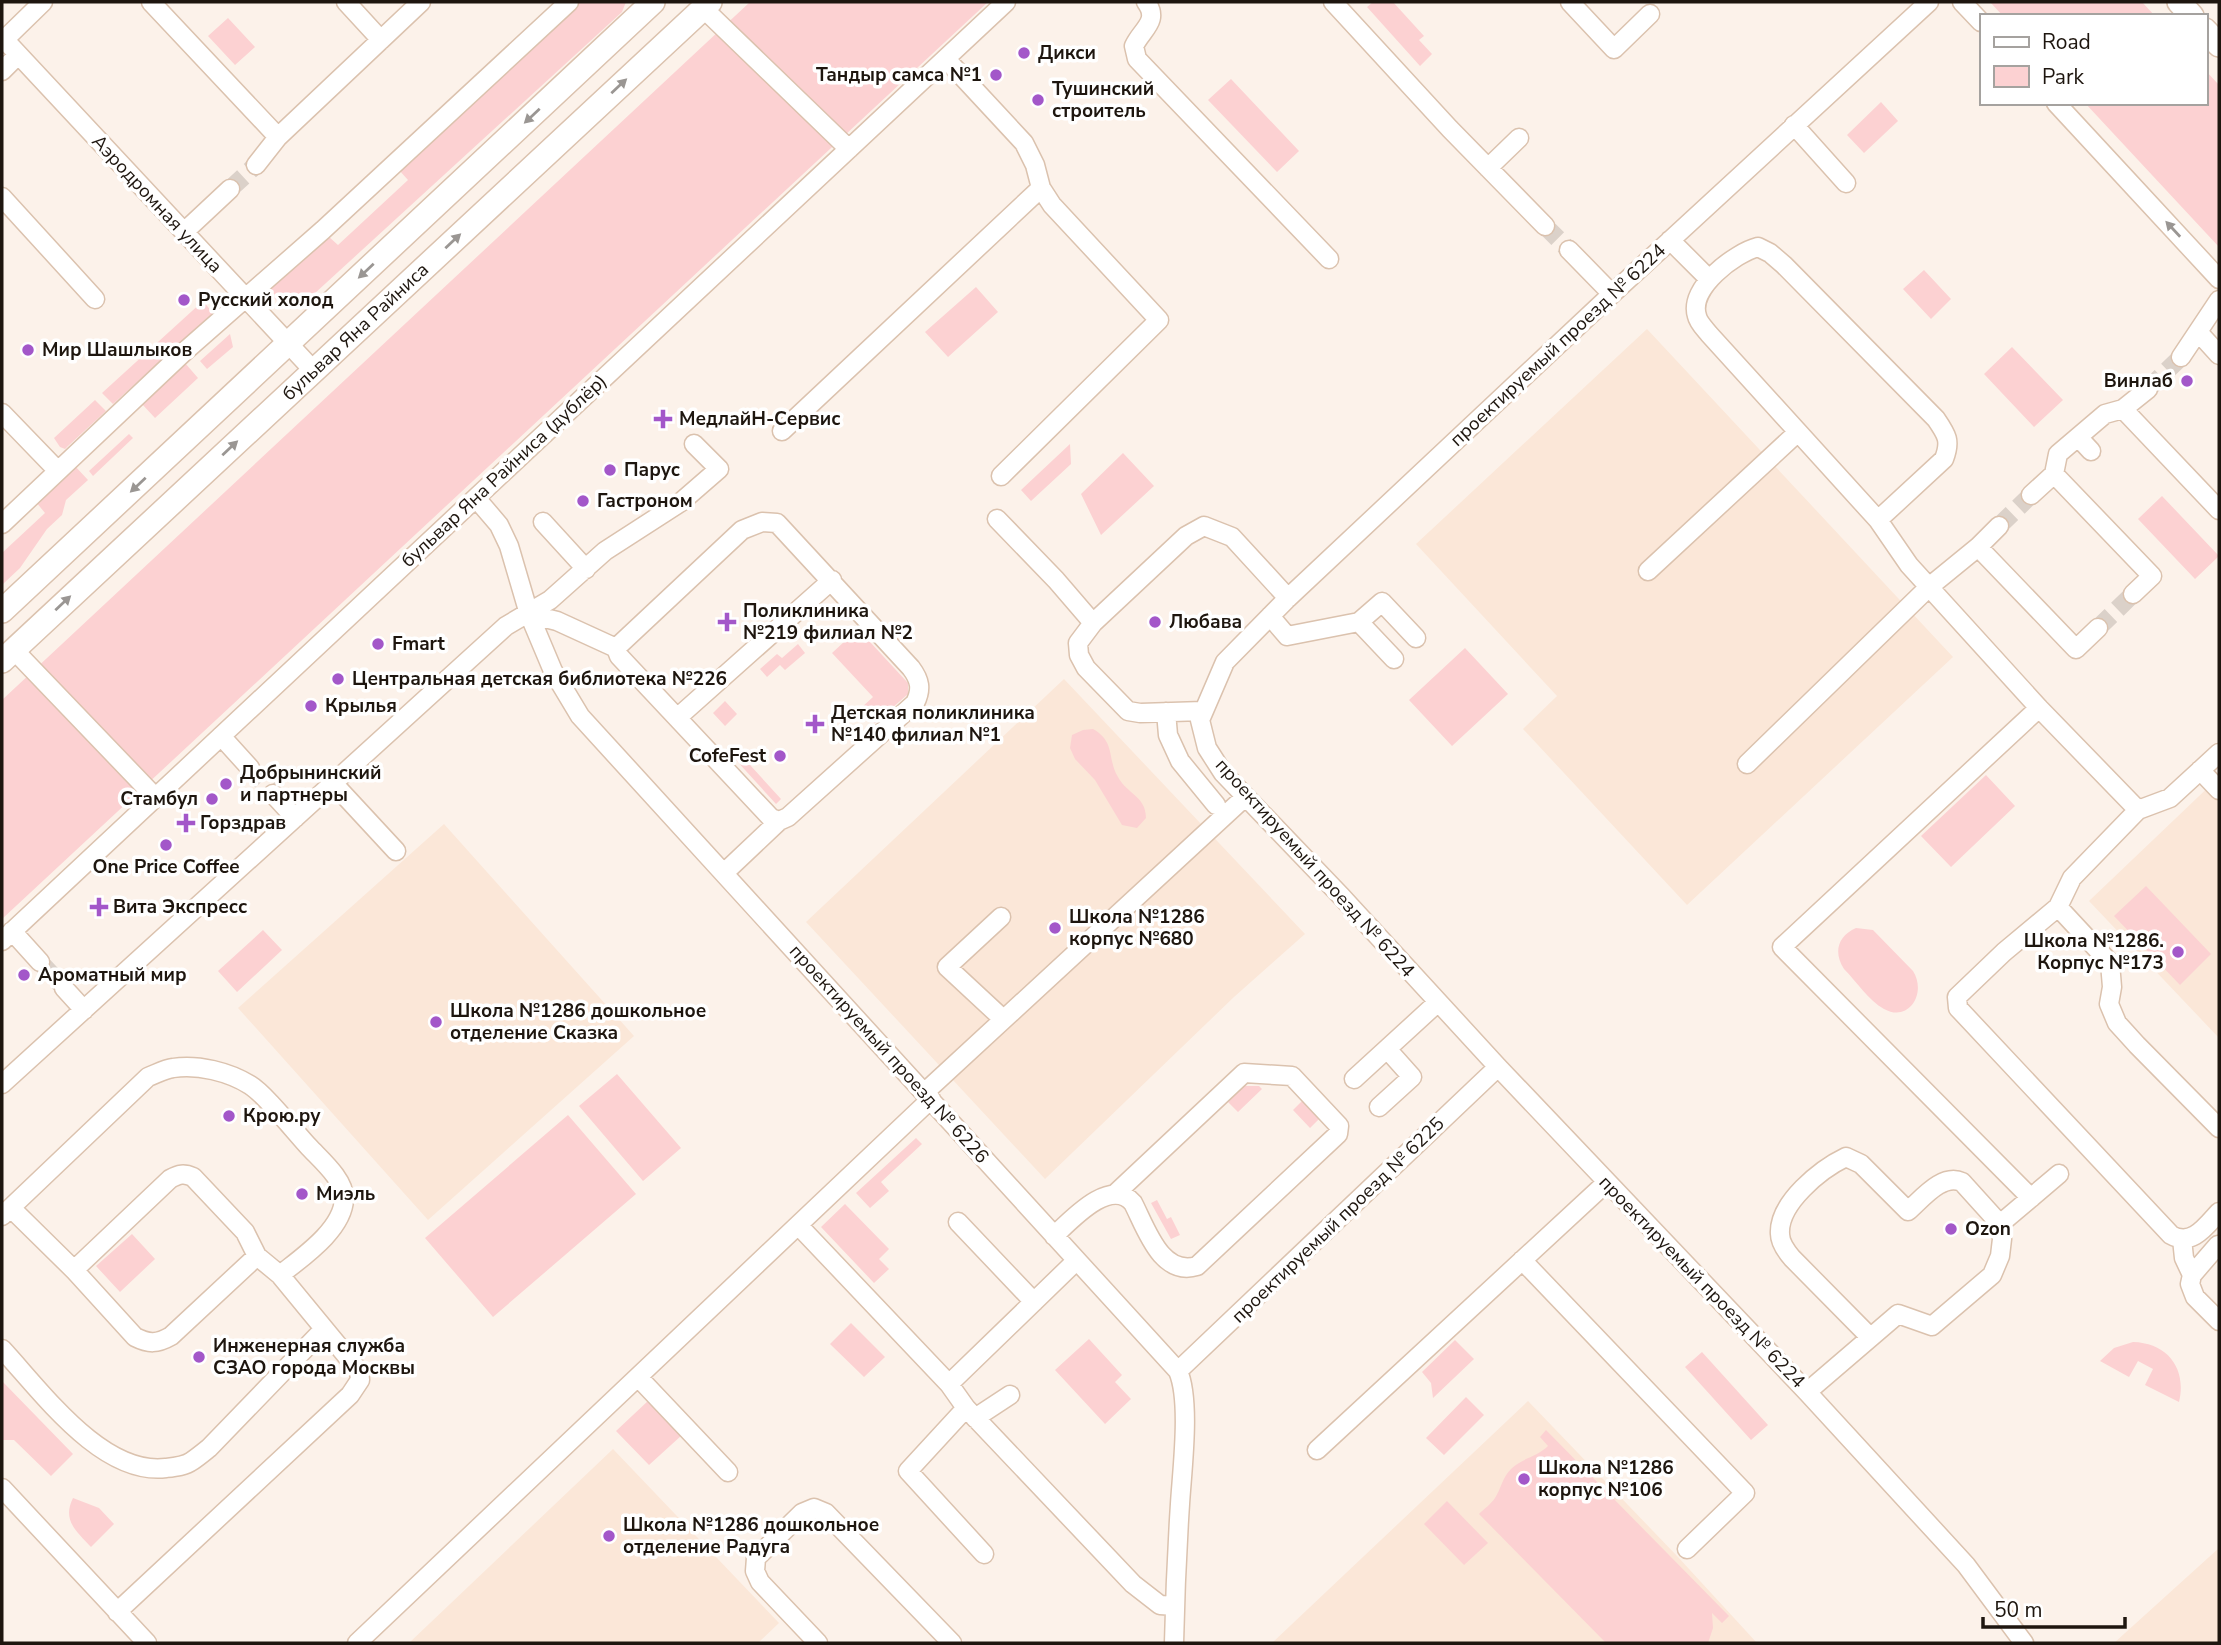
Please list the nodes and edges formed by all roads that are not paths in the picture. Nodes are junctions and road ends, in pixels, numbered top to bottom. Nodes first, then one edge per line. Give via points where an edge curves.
1 (43, 2) edge
2 (151, 2) edge
3 (346, 2) edge
4 (421, 2) edge
5 (569, 2) edge
6 (653, 2) edge
7 (1006, 2) edge
8 (1146, 2) edge
9 (1333, 2) edge
10 (1570, 2) edge
11 (1929, 2) edge
12 (1962, 2) edge
13 (706, 5) edge
14 (1650, 14) dead end
15 (1980, 21) edge
16 (2207, 32) edge
17 (3, 38) edge
18 (382, 40) junction
19 (2219, 46) edge
20 (18, 55) junction
21 (946, 59) junction
22 (2, 71) edge
23 (2058, 105) edge
24 (1794, 125) junction
25 (278, 137) junction
26 (1519, 138) dead end
27 (849, 149) junction
28 (256, 164) tunnel mouth
29 (1488, 168) junction
30 (1846, 183) dead end
31 (230, 188) tunnel mouth
32 (1041, 188) junction
33 (2, 198) edge
34 (1545, 226) tunnel mouth
35 (184, 232) junction
36 (1670, 240) junction
37 (1569, 250) tunnel mouth
38 (1329, 259) dead end
39 (1709, 279) junction
40 (2219, 279) edge
41 (1612, 294) junction
42 (244, 297) junction
43 (95, 299) dead end
44 (2219, 300) edge
45 (2199, 333) junction
46 (288, 344) junction
47 (2219, 355) edge
48 (2181, 357) tunnel mouth
49 (313, 370) junction
50 (2148, 389) tunnel mouth
51 (2123, 409) junction
52 (2, 412) edge
53 (782, 431) dead end
54 (1798, 432) junction
55 (2083, 433) junction
56 (694, 444) dead end
57 (2096, 446) dead end
58 (58, 471) junction
59 (2054, 474) junction
60 (1001, 476) dead end
61 (2031, 495) tunnel mouth
62 (476, 498) junction
63 (2219, 510) edge
64 (997, 519) dead end
65 (1878, 520) junction
66 (543, 522) dead end
67 (2, 524) edge
68 (1999, 526) tunnel mouth
69 (1978, 547) junction
70 (586, 569) junction
71 (1648, 571) dead end
72 (832, 580) junction
73 (1929, 587) junction
74 (2133, 594) tunnel mouth
75 (1287, 598) junction
76 (2, 611) edge
77 (529, 614) junction
78 (1269, 616) junction
79 (1359, 622) junction
80 (1093, 623) junction
81 (2098, 628) tunnel mouth
82 (1416, 638) dead end
83 (616, 648) junction
84 (8, 656) edge
85 (1394, 659) dead end
86 (2039, 708) junction
87 (1202, 711) junction
88 (1166, 712) junction
89 (677, 718) junction
90 (221, 736) junction
91 (2219, 752) edge
92 (1747, 764) dead end
93 (250, 768) tunnel mouth
94 (2200, 771) junction
95 (333, 783) junction
96 (2219, 790) edge
97 (273, 794) tunnel mouth
98 (155, 797) junction
99 (1245, 797) junction
100 (1216, 805) dead end
101 (2138, 810) junction
102 (295, 818) junction
103 (779, 821) junction
104 (396, 851) dead end
105 (724, 873) junction
106 (2058, 907) junction
107 (1001, 917) dead end
108 (7, 936) edge
109 (40, 962) tunnel mouth
110 (64, 988) tunnel mouth
111 (1437, 1003) junction
112 (84, 1010) junction
113 (1003, 1019) junction
114 (1387, 1049) junction
115 (1498, 1067) junction
116 (1354, 1079) dead end
117 (2, 1084) edge
118 (928, 1096) junction
119 (1379, 1107) dead end
120 (2219, 1128) edge
121 (2059, 1174) dead end
122 (1607, 1182) junction
123 (1115, 1194) junction
124 (2031, 1198) junction
125 (7, 1212) edge
126 (2219, 1212) edge
127 (958, 1222) dead end
128 (2000, 1224) junction
129 (798, 1226) junction
130 (1054, 1236) junction
131 (2182, 1239) junction
132 (2218, 1245) edge
133 (257, 1256) junction
134 (1076, 1261) junction
135 (1521, 1261) junction
136 (74, 1270) junction
137 (280, 1275) junction
138 (2192, 1275) junction
139 (1034, 1302) junction
140 (2219, 1321) edge
141 (324, 1329) junction
142 (1870, 1337) junction
143 (2, 1349) edge
144 (1178, 1371) junction
145 (638, 1377) junction
146 (949, 1384) junction
147 (1807, 1392) junction
148 (1010, 1395) dead end
149 (971, 1413) junction
150 (1317, 1450) dead end
151 (728, 1472) dead end
152 (2, 1488) edge
153 (1687, 1549) dead end
154 (984, 1554) dead end
155 (1175, 1606) junction
156 (117, 1612) junction
157 (147, 1643) edge
158 (357, 1643) edge
159 (818, 1643) edge
160 (953, 1643) edge
161 (1174, 1643) edge
162 (2024, 1643) edge

1 - 17 street
2 - 25 street
3 - 18 street
4 - 18 street
5 - 42 street
6 -> 46 main road, бульвар Яна Райниса
7 - 21 street, бульвар Яна Райниса (дублёр)
8 - 38 street via 1153,17 1134,46 1138,59
9 - 29 street
10 - 14 street via 1614,48
11 - 24 street, проектируемый проезд № 6224
12 - 15 street
13 - 27 street
49 -> 13 main road, бульвар Яна Райниса
16 - 19 main road
17 - 20 street, Аэродромная улица
18 - 25 street
20 - 22 street
20 - 35 street, Аэродромная улица
21 - 27 street, бульвар Яна Райниса (дублёр)
21 - 32 street via 1024,143
40 -> 23 street
24 - 30 street
24 - 36 street, проектируемый проезд № 6224
25 - 28 street
26 - 29 street
27 - 62 street, бульвар Яна Райниса (дублёр)
29 - 34 street
31 - 35 street
32 - 53 street
32 - 60 street via 1159,320
33 - 43 street
35 - 42 street, Аэродромная улица
36 - 39 street
36 - 41 street, проектируемый проезд № 6224
37 - 41 street
39 - 54 street via 1697,298 1696,316
39 - 65 street via 1743,251 1758,247 1770,253 1946,433 1949,447 1944,459
41 - 75 street, проектируемый проезд № 6224
42 - 46 street, Аэродромная улица
42 - 58 street
44 - 45 street
45 - 47 street
45 - 48 street
46 - 49 street, Аэродромная улица
46 -> 76 main road, бульвар Яна Райниса
84 -> 49 main road, бульвар Яна Райниса
50 - 51 street
51 - 55 street via 2105,414
51 - 63 street
52 - 58 street
54 - 65 street
54 - 71 street
55 - 57 street
55 - 59 street via 2058,454
56 - 70 street via 719,469 681,502 605,551
58 - 67 street
59 - 61 street
59 - 74 street via 2152,576
62 - 77 street, проектируемый проезд № 6226 via 499,525 509,546
62 - 90 street, бульвар Яна Райниса (дублёр)
64 - 80 street
65 - 73 street
66 - 70 street
68 - 69 street
69 - 73 street
69 - 81 street via 2076,649
70 - 77 street
72 - 83 street via 777,523 762,522 742,530
72 - 89 street
72 - 103 street via 911,668 917,676 919,696
73 - 86 street
73 - 92 street
75 - 78 street, проектируемый проезд № 6224
75 - 80 street via 1233,537 1204,526 1186,536
77 - 83 street via 557,621
77 - 95 street via 506,626
77 - 105 street, проектируемый проезд № 6226 via 553,671 580,716
78 - 79 street via 1287,636
78 - 87 street, проектируемый проезд № 6224 via 1225,662
79 - 82 street via 1381,601
79 - 85 street
80 - 88 street via 1078,643 1086,668 1128,711
83 - 89 street
84 - 98 street
86 - 101 street
86 - 124 street via 1782,947
87 - 88 street
87 - 99 street, проектируемый проезд № 6224 via 1207,748
88 - 100 street via 1168,735 1180,761
89 - 103 street via 771,818
90 - 93 street
90 - 98 street, бульвар Яна Райниса (дублёр)
91 - 94 street
94 - 96 street
94 - 101 street via 2170,798
95 - 102 street
95 - 104 street
97 - 102 street
98 - 108 street, бульвар Яна Райниса (дублёр)
99 - 111 street, проектируемый проезд № 6224
99 - 113 street
101 - 106 street via 2072,878
102 - 112 street
103 - 105 street
105 - 118 street, проектируемый проезд № 6226
106 - 120 street via 2110,963 2109,1003 2117,1023
106 - 131 street via 1957,996 1958,1008 2167,1231
107 - 113 street via 947,967
108 - 109 street
110 - 112 street
111 - 114 street
111 - 115 street, проектируемый проезд № 6224
112 - 117 street
113 - 118 street
114 - 116 street
114 - 119 street via 1412,1077
115 - 122 street, проектируемый проезд № 6224
115 - 144 street, проектируемый проезд № 6225
118 - 129 street
118 - 130 street, проектируемый проезд № 6226
121 - 124 street
122 - 135 street
122 - 147 street, проектируемый проезд № 6224
123 - 123 street via 1244,1073 1292,1076 1339,1126 1338,1134 1205,1261 1191,1267 1166,1261 1133,1203 1123,1194
123 - 130 street via 1082,1209
124 - 128 street
125 - 136 street
125 - 137 street via 148,1077 171,1068 208,1069 252,1086 324,1162 342,1189 339,1217 323,1239
126 - 131 street via 2197,1234
127 - 139 street
128 - 142 street via 1997,1267 1981,1284 1932,1326 1898,1314
128 - 142 street via 1955,1179 1938,1185 1908,1211 1861,1164 1846,1157 1802,1188 1783,1216 1779,1233 1783,1247
129 - 145 street
129 - 146 street
130 - 134 street, проектируемый проезд № 6226
131 - 138 street
132 - 138 street
133 - 136 street via 160,1343 135,1338
133 - 136 street via 245,1232 200,1184 180,1174
133 - 137 street
134 - 139 street
134 - 144 street, проектируемый проезд № 6226
135 - 150 street
135 - 153 street via 1745,1493
137 - 141 street
138 - 140 street via 2195,1297
139 - 146 street
141 - 143 street via 200,1455 190,1463 148,1470 99,1448
141 - 156 street via 359,1371 356,1388
142 - 147 street
144 - 155 street via 1184,1395
145 - 151 street
145 - 158 street
146 - 149 street
147 - 162 street, проектируемый проезд № 6224 via 1966,1565
148 - 149 street
149 - 154 street via 908,1471
149 - 155 street via 1133,1584 1160,1605
152 - 156 street
155 - 161 street
156 - 157 street
159 - 160 street via 755,1571 756,1558 802,1513 814,1508 826,1513

